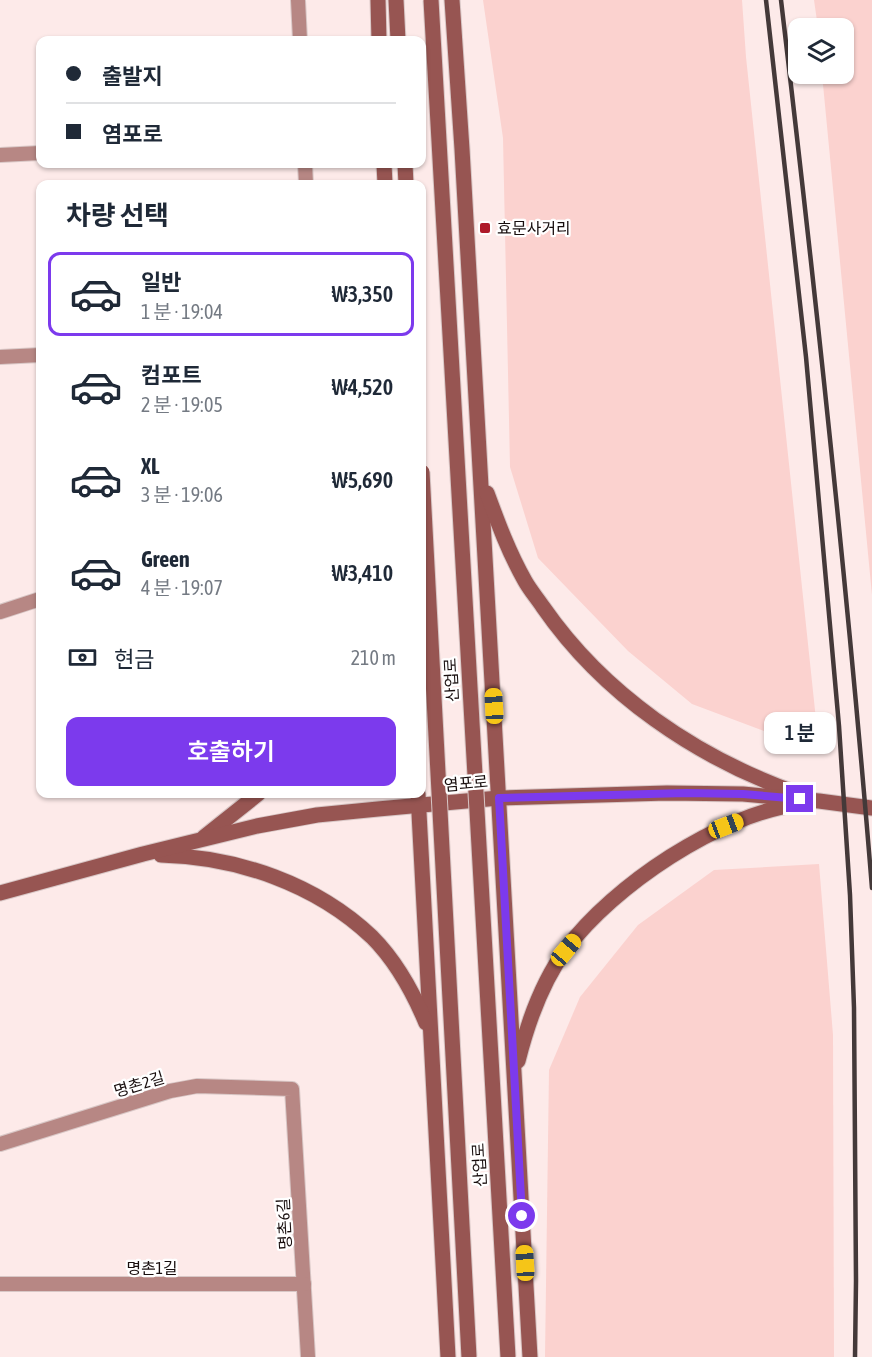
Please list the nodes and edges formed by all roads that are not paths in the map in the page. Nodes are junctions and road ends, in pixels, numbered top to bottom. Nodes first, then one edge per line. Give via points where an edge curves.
1 (298, 0) edge
2 (378, 0) edge
3 (396, 0) edge
4 (431, 0) edge
5 (452, 0) edge
6 (300, 36) edge
7 (379, 36) edge
8 (398, 36) edge
9 (36, 153) edge
10 (0, 155) edge
11 (36, 355) edge
12 (0, 357) edge
13 (481, 476) junction
14 (426, 546) edge
15 (36, 600) edge
16 (0, 612) edge
17 (253, 798) edge
18 (499, 798) junction
19 (418, 799) edge
20 (819, 801) junction
21 (872, 808) edge
22 (200, 840) junction
23 (143, 854) junction
24 (0, 893) edge
25 (431, 1034) junction
26 (514, 1076) junction
27 (292, 1089) joint
28 (0, 1144) edge
29 (0, 1284) edge
30 (304, 1284) junction
31 (308, 1357) edge
32 (448, 1357) edge
33 (470, 1357) edge
34 (508, 1357) edge
35 (530, 1357) edge

1 - 6 lane
2 - 7 main road
3 - 8 main road
4 - 34 main road, 산업로, bridge
5 - 13 main road
9 - 10 lane
11 - 12 lane
13 - 18 main road
13 - 20 main road via 501,533 525,581 556,626 595,669 661,724 710,755
14 - 33 main road, 산업로, bridge
15 - 16 lane
17 - 22 main road
18 - 19 main road, 염포로
18 - 20 main road, 염포로 via 743,794
18 - 26 main road
19 - 22 main road, 염포로 via 257,826
19 - 25 main road
20 - 21 main road, 염포로
20 - 26 main road via 771,810 726,826 648,871 591,918 546,982 528,1024
22 - 23 main road, 염포로
23 - 24 main road, 염포로
23 - 25 main road via 219,861 257,871 320,898 373,938 413,994
25 - 32 main road
26 - 35 main road
27 - 28 lane, 명촌2길 via 196,1086
27 - 30 lane, 명촌6길
29 - 30 lane, 명촌1길
30 - 31 lane, 명촌6길

